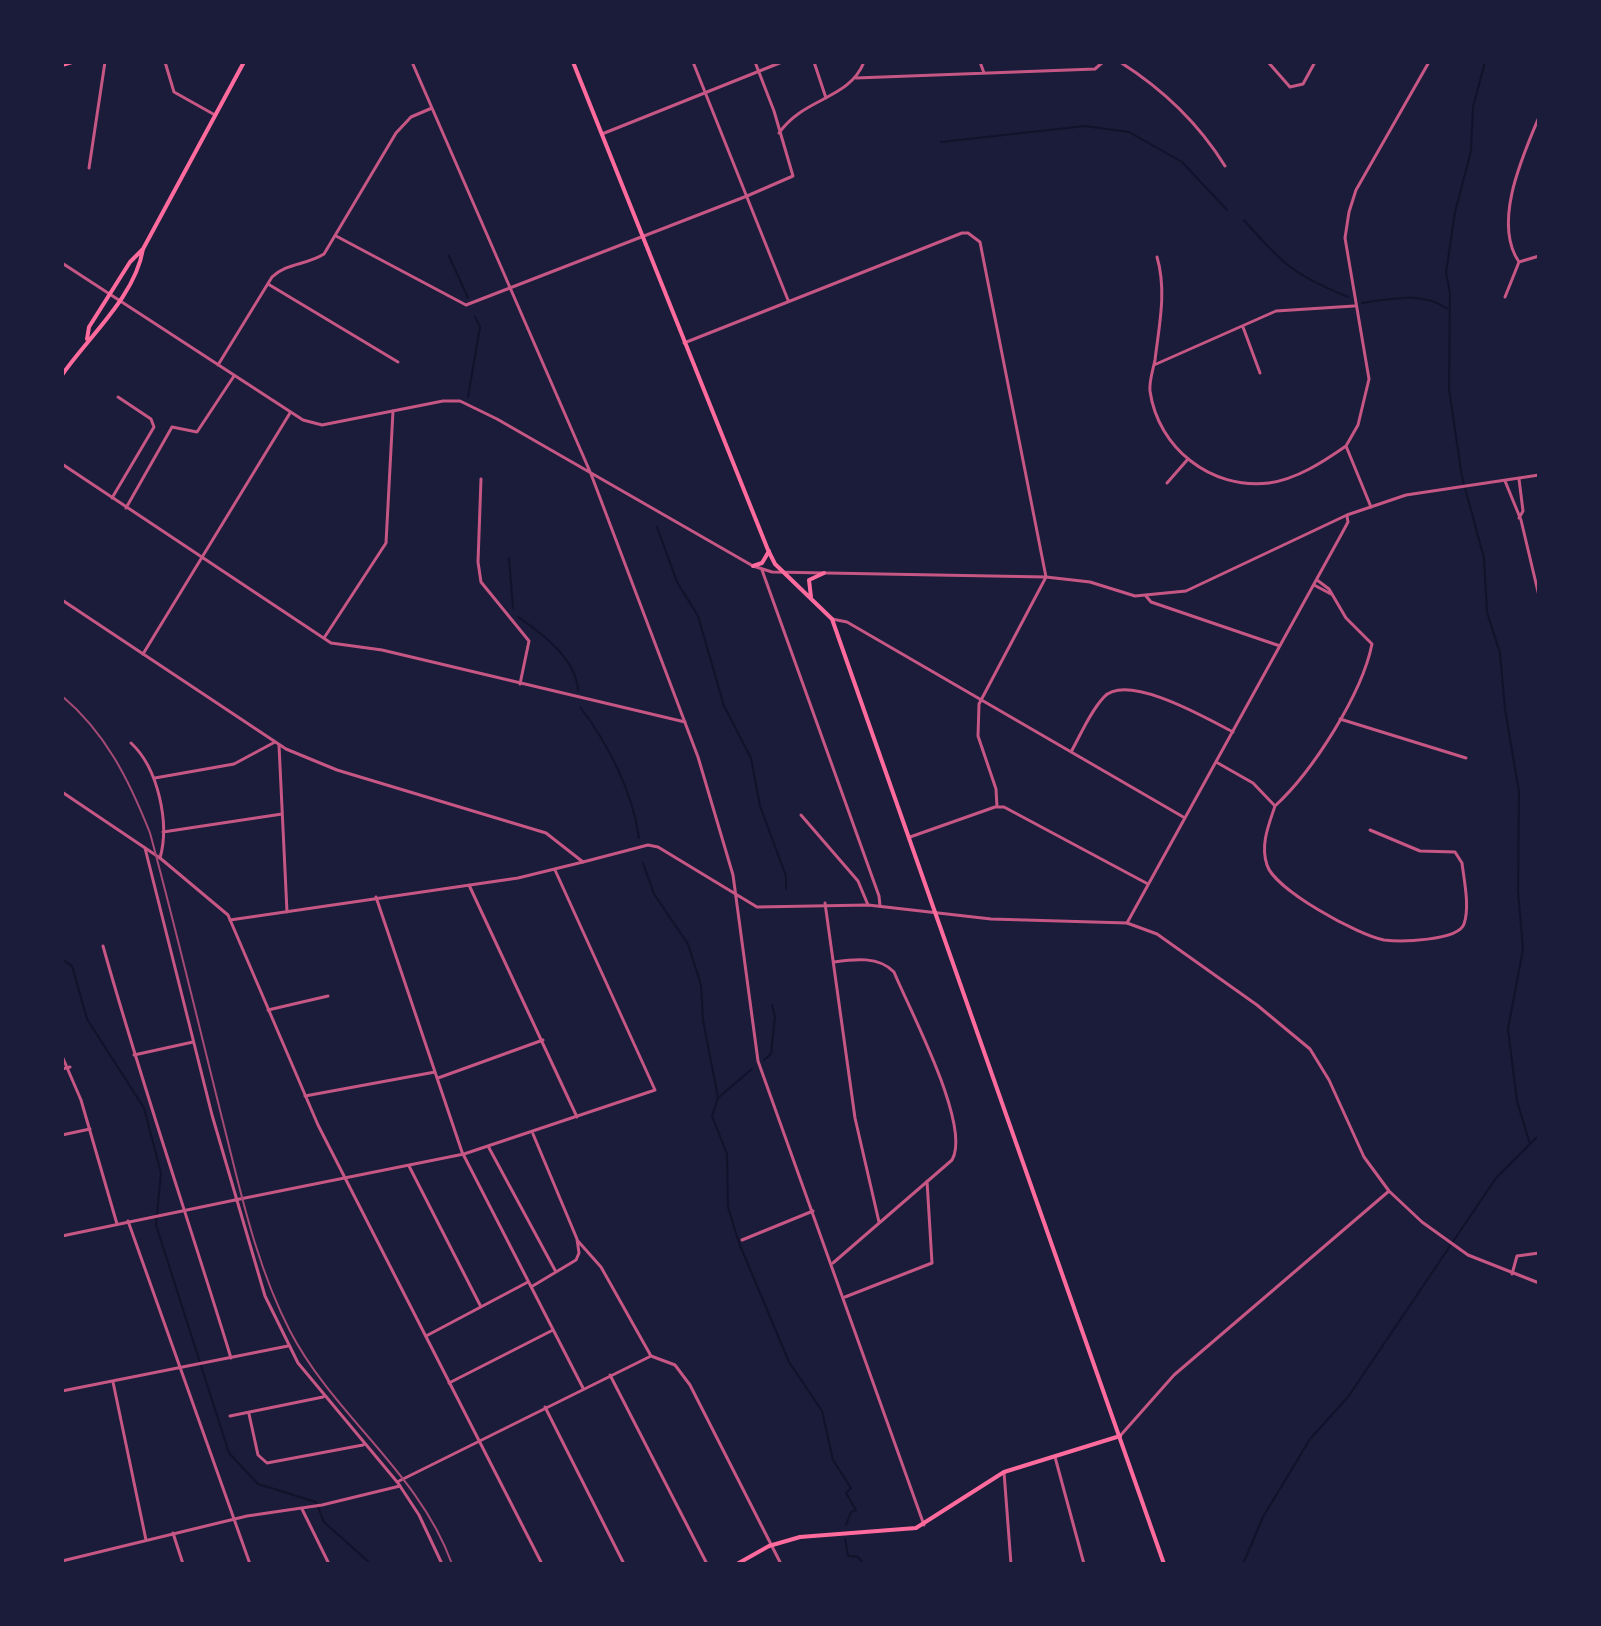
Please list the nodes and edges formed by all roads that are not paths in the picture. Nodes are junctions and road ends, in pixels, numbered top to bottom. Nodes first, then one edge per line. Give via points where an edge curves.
1 (72, 62) edge
2 (105, 62) edge
3 (165, 62) edge
4 (244, 62) edge
5 (412, 62) edge
6 (573, 62) edge
7 (693, 62) edge
8 (755, 62) edge
9 (782, 62) edge
10 (814, 62) edge
11 (864, 62) edge
12 (980, 62) edge
13 (1103, 62) edge
14 (1120, 62) edge
15 (1268, 62) edge
16 (1315, 62) edge
17 (1429, 62) edge
18 (62, 65) edge
19 (759, 72) junction
20 (984, 73) junction
21 (856, 78) junction
22 (706, 95) junction
23 (826, 98) junction
24 (433, 108) junction
25 (215, 115) junction
26 (1539, 117) edge
27 (779, 133) junction
28 (602, 134) junction
29 (1225, 166) dead end
30 (89, 168) dead end
31 (747, 196) junction
32 (336, 236) junction
33 (642, 238) junction
34 (143, 249) junction
35 (1539, 256) edge
36 (1157, 257) dead end
37 (1519, 262) junction
38 (62, 263) edge
39 (268, 284) junction
40 (511, 288) junction
41 (110, 295) junction
42 (1505, 297) dead end
43 (118, 300) junction
44 (788, 300) junction
45 (1356, 306) junction
46 (1243, 327) junction
47 (87, 339) junction
48 (684, 343) junction
49 (398, 362) dead end
50 (218, 365) junction
51 (1154, 365) junction
52 (1260, 373) dead end
53 (62, 375) edge
54 (234, 376) junction
55 (118, 397) dead end
56 (393, 411) junction
57 (290, 413) junction
58 (1346, 446) junction
59 (1188, 459) junction
60 (62, 464) edge
61 (591, 474) junction
62 (1539, 475) edge
63 (1518, 477) junction
64 (481, 479) dead end
65 (1504, 479) junction
66 (1167, 483) dead end
67 (112, 498) junction
68 (1371, 507) junction
69 (126, 508) junction
70 (1347, 515) junction
71 (1519, 518) junction
72 (769, 551) junction
73 (203, 557) junction
74 (753, 566) junction
75 (762, 570) junction
76 (1539, 570) edge
77 (1533, 571) junction
78 (783, 573) junction
79 (824, 573) junction
80 (1046, 577) junction
81 (1316, 579) junction
82 (1313, 585) junction
83 (1331, 594) junction
84 (1146, 596) junction
85 (1539, 596) edge
86 (812, 599) junction
87 (62, 600) edge
88 (832, 619) junction
89 (324, 638) junction
90 (1280, 646) junction
91 (143, 654) junction
92 (520, 684) junction
93 (981, 700) junction
94 (1340, 719) junction
95 (685, 722) junction
96 (1233, 732) junction
97 (131, 743) dead end
98 (277, 743) junction
99 (1071, 752) junction
100 (1466, 758) dead end
101 (1216, 762) junction
102 (155, 778) junction
103 (62, 792) edge
104 (1275, 806) junction
105 (997, 807) junction
106 (282, 814) junction
107 (801, 815) dead end
108 (1185, 818) junction
109 (1370, 830) dead end
110 (163, 832) junction
111 (910, 837) junction
112 (145, 848) junction
113 (160, 858) junction
114 (583, 862) junction
115 (555, 870) junction
116 (1148, 884) junction
117 (469, 885) junction
118 (376, 897) junction
119 (738, 898) junction
120 (825, 903) junction
121 (868, 905) junction
122 (880, 906) junction
123 (287, 912) junction
124 (938, 913) junction
125 (230, 920) junction
126 (1127, 923) junction
127 (103, 946) dead end
128 (834, 962) junction
129 (328, 996) dead end
130 (268, 1010) junction
131 (543, 1040) junction
132 (193, 1042) junction
133 (134, 1055) junction
134 (62, 1056) edge
135 (70, 1067) junction
136 (62, 1069) edge
137 (436, 1072) junction
138 (438, 1078) junction
139 (305, 1096) junction
140 (577, 1117) junction
141 (90, 1129) junction
142 (533, 1132) junction
143 (62, 1135) edge
144 (488, 1146) junction
145 (464, 1154) junction
146 (409, 1166) junction
147 (345, 1180) junction
148 (927, 1181) junction
149 (1389, 1191) junction
150 (235, 1200) junction
151 (183, 1210) junction
152 (813, 1211) junction
153 (128, 1221) junction
154 (879, 1222) junction
155 (117, 1224) junction
156 (62, 1236) edge
157 (577, 1240) junction
158 (742, 1240) dead end
159 (1539, 1253) edge
160 (833, 1263) junction
161 (556, 1272) junction
162 (1512, 1274) junction
163 (1539, 1283) edge
164 (530, 1285) junction
165 (845, 1297) junction
166 (481, 1307) junction
167 (554, 1330) junction
168 (426, 1336) junction
169 (288, 1346) junction
170 (651, 1356) junction
171 (231, 1358) junction
172 (179, 1368) junction
173 (610, 1375) junction
174 (113, 1382) junction
175 (449, 1383) junction
176 (583, 1388) junction
177 (62, 1391) edge
178 (323, 1397) junction
179 (545, 1407) junction
180 (249, 1414) junction
181 (230, 1416) dead end
182 (1120, 1436) junction
183 (480, 1440) junction
184 (363, 1445) junction
185 (1055, 1457) junction
186 (1004, 1472) junction
187 (398, 1484) junction
188 (302, 1509) junction
189 (233, 1519) junction
190 (924, 1525) junction
191 (173, 1533) junction
192 (146, 1540) junction
193 (772, 1546) junction
194 (62, 1561) edge
195 (183, 1564) edge
196 (250, 1564) edge
197 (329, 1564) edge
198 (442, 1564) edge
199 (542, 1564) edge
200 (624, 1564) edge
201 (707, 1564) edge
202 (737, 1564) edge
203 (781, 1564) edge
204 (1011, 1564) edge
205 (1084, 1564) edge
206 (1164, 1564) edge

1 - 18 main road
2 - 30 street
3 - 25 street via 174,92
4 - 25 main road
5 - 24 street
6 - 28 main road
7 - 22 street
8 - 19 street
9 - 19 street
10 - 23 street
11 - 21 street
12 - 20 street
13 - 20 street via 1095,69
14 - 29 street via 1163,93
15 - 16 street via 1290,87 1303,84
17 - 45 street via 1356,190 1349,212 1345,238
19 - 22 street
19 - 27 street
20 - 21 street
21 - 23 street
22 - 28 street
22 - 31 street
23 - 27 street via 805,106
24 - 32 street via 411,117 396,133
24 - 40 street
25 - 34 main road
26 - 37 street via 1515,175 1510,216
27 - 31 street via 793,176
28 - 33 main road
31 - 33 street
31 - 44 street
32 - 39 street via 324,254 311,263 281,269
32 - 40 street via 466,305
33 - 40 street
33 - 48 main road
34 - 41 main road
34 - 43 main road
35 - 37 street
36 - 51 street via 1164,288
37 - 42 street
38 - 41 street
39 - 49 street
39 - 50 street
40 - 61 street
41 - 43 street
41 - 47 main road
43 - 47 main road
43 - 50 street
44 - 48 street
44 - 80 street via 962,233 980,242
45 - 46 street via 1289,308
45 - 58 street via 1369,379 1358,425
46 - 51 street
46 - 52 street
47 - 53 main road
48 - 72 main road
50 - 54 street
51 - 59 street via 1149,388 1156,413 1173,445
54 - 57 street
54 - 69 street via 197,432 172,427
55 - 67 street via 151,419 154,427
56 - 57 street via 322,425
56 - 61 street via 460,401
56 - 89 street via 386,543
57 - 73 street
58 - 59 street via 1316,466 1271,482 1228,480
58 - 68 street
59 - 66 street
60 - 67 street
61 - 74 street
61 - 95 street
62 - 63 street
63 - 65 street
63 - 71 street via 1523,511
64 - 92 street via 478,572 486,590 529,641
65 - 68 street via 1406,495
65 - 71 street
67 - 69 street
68 - 70 street
69 - 73 street
70 - 81 street
70 - 84 street via 1186,591
71 - 77 street
72 - 74 main road
72 - 78 main road
73 - 89 street
73 - 91 street
74 - 75 street
75 - 78 street
75 - 122 street
76 - 77 street
77 - 85 street
78 - 79 street
78 - 86 main road
79 - 80 street
79 - 86 main road via 807,584
80 - 84 street
80 - 93 street
81 - 82 street
81 - 83 street
82 - 83 street
82 - 90 street
83 - 94 street via 1372,644
84 - 90 street
86 - 88 main road
87 - 91 street
88 - 93 street via 847,622
88 - 111 main road
89 - 92 street via 346,648 382,650
90 - 96 street
91 - 98 street
92 - 95 street
93 - 99 street
93 - 105 street via 978,736
94 - 100 street
94 - 104 street
95 - 119 street
96 - 99 street via 1193,711 1127,688 1105,696
96 - 101 street
97 - 102 street
98 - 102 street via 234,764
98 - 106 street
98 - 114 street via 337,770 546,833
99 - 108 street
101 - 104 street via 1253,783
101 - 108 street
102 - 110 street
103 - 112 street
104 - 109 street via 1265,856 1274,879 1349,926 1384,940 1457,934 1465,918 1459,855 1412,849
105 - 111 street
105 - 116 street
106 - 110 street
106 - 123 street
107 - 121 street via 858,881
108 - 116 street
110 - 113 street
111 - 124 main road
112 - 113 street
112 - 132 street
113 - 125 street
114 - 115 street
114 - 119 street via 658,847
115 - 117 street
115 - 140 street via 655,1089
116 - 126 street
117 - 118 street
117 - 131 street
118 - 123 street
118 - 137 street
119 - 120 street via 764,908
119 - 152 street via 758,1061
120 - 121 street
120 - 128 street
121 - 122 street
122 - 124 street
123 - 125 street
124 - 126 street
124 - 182 main road
125 - 130 street
126 - 149 street via 1175,945 1303,1042 1319,1062 1364,1157
127 - 133 street
128 - 148 street via 871,960 888,966 940,1079 956,1152
128 - 154 street via 855,1118
129 - 130 street
130 - 139 street
131 - 138 street
131 - 140 street
132 - 133 street
132 - 150 street
133 - 151 street
134 - 135 street
135 - 136 street
135 - 141 street
137 - 138 street
137 - 139 street
138 - 145 street
139 - 147 street
140 - 142 street
141 - 143 street
141 - 155 street
142 - 144 street
142 - 157 street
144 - 145 street
144 - 161 street
145 - 146 street
145 - 164 street
146 - 147 street
146 - 166 street
147 - 150 street
147 - 168 street
148 - 154 street
148 - 165 street via 932,1263
149 - 162 street via 1468,1255
149 - 182 street via 1174,1375
150 - 151 street
150 - 169 street via 265,1296
151 - 153 street
151 - 171 street
152 - 158 street
152 - 160 street
153 - 155 street
153 - 172 street
154 - 160 street
155 - 156 street
157 - 161 street via 576,1260
157 - 170 street via 601,1267
159 - 162 street via 1517,1256
160 - 165 street
161 - 164 street
162 - 163 street
164 - 166 street
164 - 167 street
165 - 190 street
166 - 168 street
167 - 175 street
167 - 176 street
168 - 175 street
169 - 171 street
169 - 178 street
170 - 173 street
170 - 193 street via 675,1365 690,1385
171 - 172 street
172 - 174 street
172 - 189 street
173 - 176 street
173 - 201 street
174 - 177 street
174 - 192 street
175 - 183 street
176 - 179 street
178 - 180 street
178 - 184 street
179 - 183 street
179 - 200 street
180 - 181 street
180 - 184 street via 258,1455 267,1463
182 - 185 main road
182 - 206 main road
183 - 187 street
183 - 199 street
184 - 187 street
185 - 186 main road
185 - 205 street
186 - 190 main road
186 - 204 street
187 - 188 street
187 - 198 street
188 - 189 street
188 - 197 street
189 - 191 street
189 - 196 street
190 - 193 main road via 800,1537
191 - 192 street
191 - 195 street
192 - 194 street
193 - 202 main road
193 - 203 street

